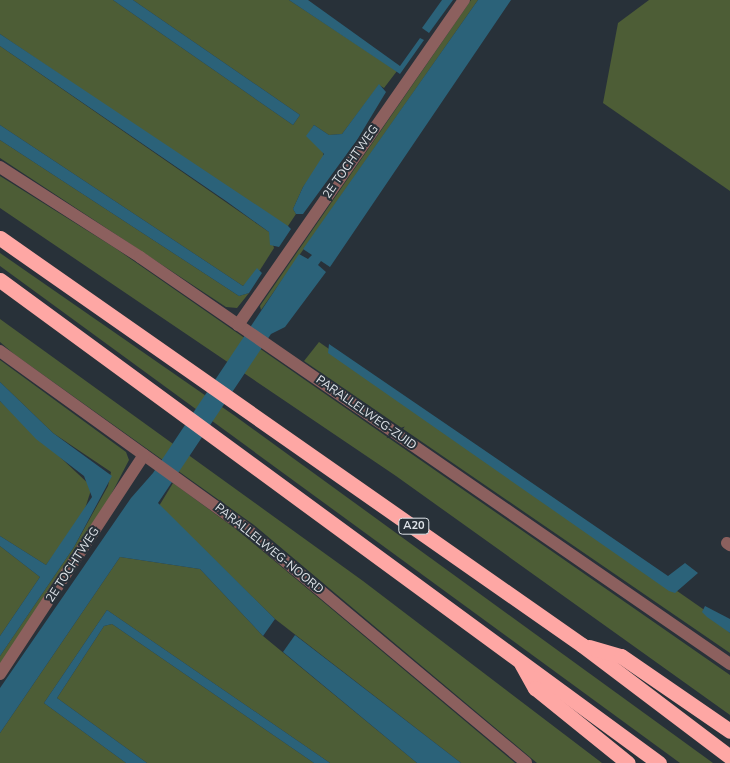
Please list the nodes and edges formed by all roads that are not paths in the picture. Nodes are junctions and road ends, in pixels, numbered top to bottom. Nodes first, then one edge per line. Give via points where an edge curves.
1 (464, 0) edge
2 (0, 167) edge
3 (0, 238) edge
4 (0, 280) edge
5 (242, 327) junction
6 (0, 351) edge
7 (144, 454) junction
8 (582, 645) junction
9 (518, 657) junction
10 (730, 664) edge
11 (0, 674) edge
12 (730, 731) edge
13 (730, 757) edge
14 (526, 763) edge
15 (628, 763) edge
16 (659, 763) edge

1 - 5 street, 2E TOCHTWEG
2 - 5 street, PARALLELWEG-ZUID
3 - 8 highway, A20
4 - 9 highway
5 - 10 street, PARALLELWEG-ZUID
6 - 7 street, PARALLELWEG-NOORD
7 - 11 street, 2E TOCHTWEG
7 - 14 street, PARALLELWEG-NOORD via 243,526
8 - 12 highway, A20 via 622,656
8 - 13 highway, A20
9 - 15 highway via 536,688
9 - 16 highway

